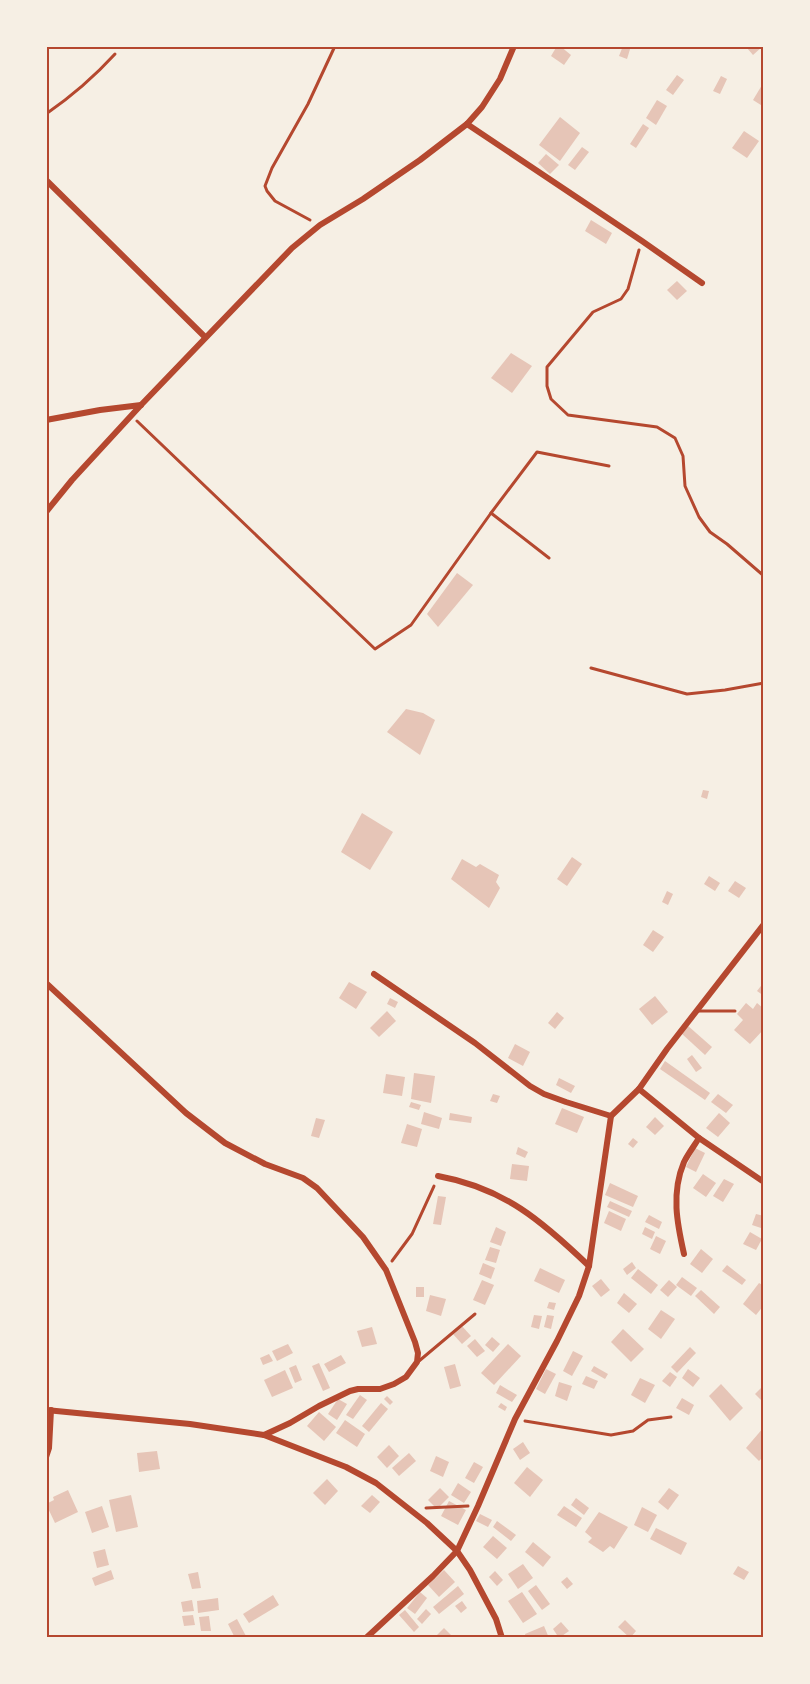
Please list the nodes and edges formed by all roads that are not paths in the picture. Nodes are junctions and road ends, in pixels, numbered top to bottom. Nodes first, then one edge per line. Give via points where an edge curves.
1 (514, 46) edge
2 (466, 124) junction
3 (46, 180) edge
4 (702, 283) dead end
5 (205, 337) junction
6 (141, 405) junction
7 (46, 420) edge
8 (46, 512) edge
9 (764, 924) edge
10 (375, 974) dead end
11 (46, 983) edge
12 (697, 1011) junction
13 (735, 1011) dead end
14 (639, 1089) junction
15 (611, 1116) junction
16 (699, 1138) junction
17 (438, 1176) road end
18 (764, 1182) edge
19 (684, 1254) dead end
20 (589, 1266) junction
21 (475, 1314) dead end
22 (417, 1362) junction
23 (49, 1410) edge
24 (264, 1435) junction
25 (46, 1457) edge
26 (456, 1551) junction
27 (366, 1638) edge
28 (502, 1638) edge

1 - 2 street via 500,79
2 - 4 street
2 - 5 street via 363,200 320,225 292,248
3 - 5 street
5 - 6 street
6 - 7 street
6 - 8 street
9 - 12 street
10 - 15 street via 530,1086
11 - 22 street via 186,1113 225,1143 317,1188 363,1237 386,1270 415,1342
12 - 13 lane
12 - 14 street
14 - 15 street
14 - 16 street
15 - 20 street
16 - 18 street
16 - 19 street via 685,1160 676,1188 675,1210
17 - 20 street via 483,1189 520,1207
20 - 26 street via 579,1296 515,1419
21 - 22 lane
22 - 24 street via 406,1377 394,1384 350,1392
23 - 24 street
23 - 25 street
24 - 26 street via 346,1467 376,1484
26 - 27 street
26 - 28 street via 483,1593

